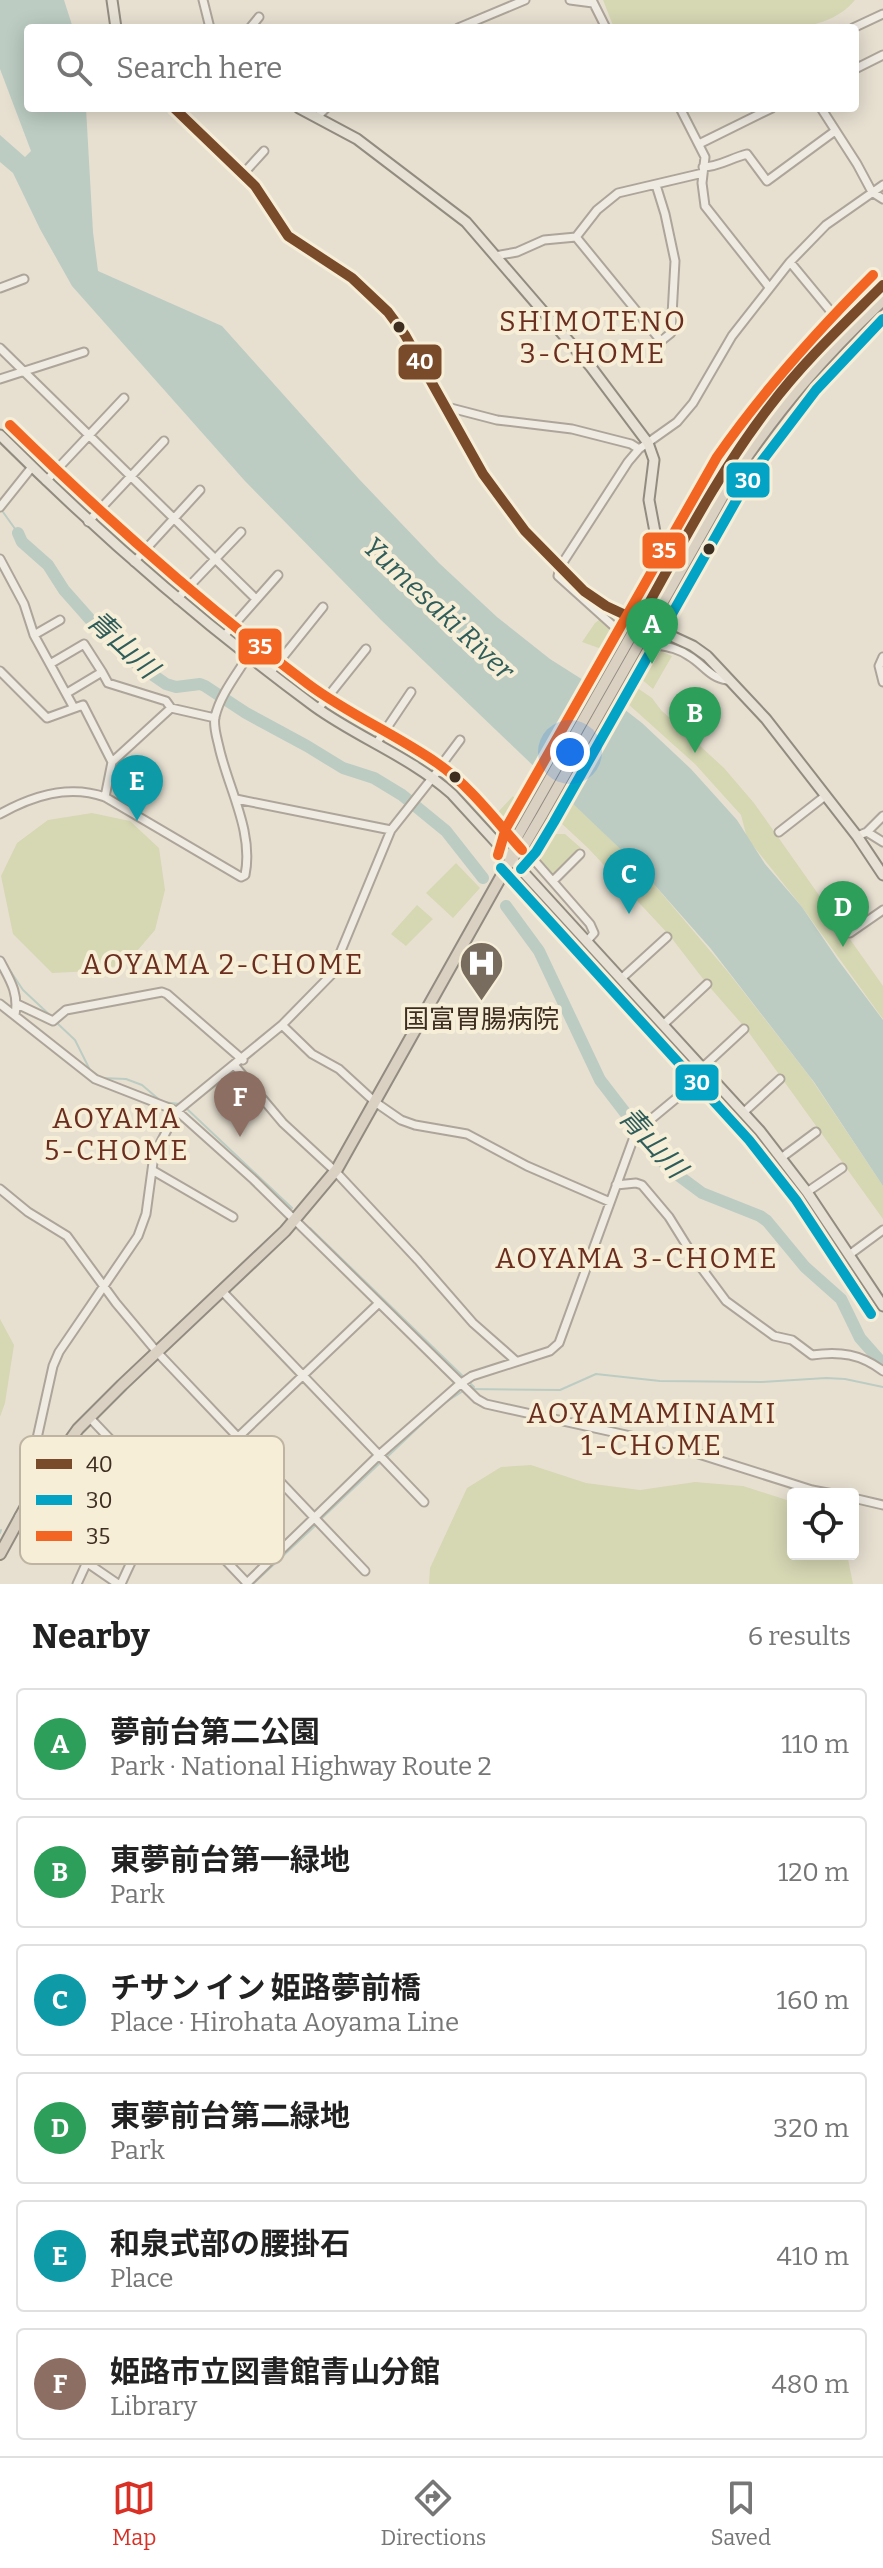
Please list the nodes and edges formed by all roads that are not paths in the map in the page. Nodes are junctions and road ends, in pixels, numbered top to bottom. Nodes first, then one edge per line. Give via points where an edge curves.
1 (112, 0) edge
2 (203, 0) edge
3 (525, 0) edge
4 (570, 0) edge
5 (592, 2) edge
6 (883, 14) edge
7 (259, 17) dead end
8 (115, 24) edge
9 (209, 24) edge
10 (253, 24) edge
11 (468, 24) edge
12 (604, 24) edge
13 (859, 25) edge
14 (883, 55) edge
15 (859, 67) edge
16 (178, 112) edge
17 (307, 112) edge
18 (322, 112) edge
19 (682, 112) edge
20 (764, 112) edge
21 (823, 112) edge
22 (317, 117) junction
23 (835, 131) junction
24 (699, 144) junction
25 (264, 151) dead end
26 (703, 170) junction
27 (243, 174) junction
28 (656, 185) junction
29 (883, 185) edge
30 (872, 192) junction
31 (883, 199) edge
32 (576, 237) junction
33 (495, 256) junction
34 (790, 262) junction
35 (24, 279) dead end
36 (883, 285) edge
37 (769, 287) junction
38 (0, 288) edge
39 (883, 300) edge
40 (842, 325) junction
41 (0, 348) edge
42 (84, 352) dead end
43 (25, 372) junction
44 (0, 379) edge
45 (124, 398) dead end
46 (443, 406) junction
47 (0, 435) edge
48 (90, 436) junction
49 (164, 441) dead end
50 (644, 446) junction
51 (32, 467) junction
52 (131, 476) junction
53 (46, 481) junction
54 (200, 490) dead end
55 (0, 507) edge
56 (174, 519) junction
57 (88, 522) junction
58 (241, 532) dead end
59 (216, 558) junction
60 (0, 559) edge
61 (134, 562) junction
62 (560, 567) junction
63 (669, 569) junction
64 (3, 573) edge
65 (278, 575) dead end
66 (177, 599) junction
67 (256, 599) junction
68 (323, 607) dead end
69 (60, 620) dead end
70 (644, 623) junction
71 (619, 631) tunnel mouth
72 (34, 635) junction
73 (224, 636) junction
74 (658, 645) tunnel mouth
75 (366, 649) dead end
76 (248, 656) junction
77 (883, 657) edge
78 (50, 664) junction
79 (0, 671) edge
80 (102, 672) junction
81 (270, 673) junction
82 (727, 680) junction
83 (883, 682) edge
84 (411, 692) dead end
85 (67, 693) junction
86 (74, 708) junction
87 (171, 708) junction
88 (318, 709) junction
89 (215, 718) junction
90 (460, 740) dead end
91 (376, 744) junction
92 (112, 762) junction
93 (436, 774) junction
94 (825, 796) junction
95 (105, 797) junction
96 (236, 799) junction
97 (0, 814) edge
98 (883, 816) edge
99 (502, 825) tunnel mouth
100 (391, 830) junction
101 (779, 832) dead end
102 (862, 834) junction
103 (883, 842) edge
104 (580, 854) dead end
105 (511, 859) junction
106 (534, 860) tunnel mouth
107 (883, 875) edge
108 (553, 881) junction
109 (883, 910) edge
110 (850, 933) dead end
111 (667, 937) dead end
112 (587, 941) junction
113 (0, 961) edge
114 (622, 978) junction
115 (707, 984) dead end
116 (0, 1004) edge
117 (17, 1004) junction
118 (15, 1015) junction
119 (664, 1024) junction
120 (282, 1025) junction
121 (744, 1029) dead end
122 (243, 1060) junction
123 (235, 1066) junction
124 (705, 1070) junction
125 (780, 1079) dead end
126 (375, 1102) junction
127 (181, 1108) junction
128 (744, 1112) junction
129 (816, 1132) dead end
130 (781, 1158) junction
131 (842, 1168) dead end
132 (152, 1170) junction
133 (335, 1171) junction
134 (616, 1185) junction
135 (0, 1189) edge
136 (807, 1192) junction
137 (610, 1202) junction
138 (233, 1217) dead end
139 (295, 1221) junction
140 (883, 1230) edge
141 (849, 1255) junction
142 (105, 1286) junction
143 (222, 1291) junction
144 (379, 1303) junction
145 (882, 1303) edge
146 (157, 1352) junction
147 (516, 1361) junction
148 (883, 1371) edge
149 (302, 1377) junction
150 (460, 1384) junction
151 (89, 1417) junction
152 (38, 1436) edge
153 (73, 1436) edge
154 (107, 1436) edge
155 (236, 1436) edge
156 (240, 1436) edge
157 (378, 1456) junction
158 (284, 1486) edge
159 (806, 1488) edge
160 (859, 1499) edge
161 (424, 1502) dead end
162 (883, 1505) edge
163 (19, 1516) edge
164 (318, 1522) junction
165 (284, 1552) edge
166 (0, 1554) edge
167 (86, 1564) edge
168 (90, 1564) edge
169 (129, 1564) edge
170 (228, 1564) edge
171 (270, 1564) edge
172 (365, 1571) dead end
173 (77, 1584) edge
174 (119, 1584) edge
175 (247, 1584) edge

1 - 8 main road
2 - 9 street
3 - 11 street
4 - 5 street
5 - 12 street
6 - 13 street
7 - 10 street
14 - 15 street
16 - 27 street
17 - 22 main road
18 - 22 street
19 - 24 street
20 - 24 street
21 - 23 street
22 - 33 main road via 423,187 466,222
23 - 26 street via 767,181 747,154
23 - 30 street
24 - 26 street
25 - 27 street
26 - 28 street
26 - 37 street via 705,206
27 - 46 street via 295,242 339,268 388,312
28 - 32 street via 606,200
28 - 32 street via 675,261 671,333 661,341
29 - 30 street
30 - 31 street
30 - 34 street via 826,225
32 - 33 street via 544,240
33 - 50 main road via 591,367
34 - 37 street
34 - 40 street
35 - 38 street
36 - 40 highway
37 - 50 street via 732,336 693,403
39 - 70 highway via 814,368 767,426
40 - 63 highway via 756,424
41 - 43 street
42 - 43 street
43 - 44 street
43 - 48 street
45 - 48 street
46 - 50 street
46 - 62 street via 504,505
47 - 51 main road
48 - 52 street
48 - 53 street
49 - 52 street
50 - 62 street via 628,462
50 - 63 main road via 654,460 649,500 661,564
51 - 53 main road
51 - 55 street
52 - 56 street
52 - 57 street
53 - 57 main road
54 - 56 street
56 - 59 street
56 - 61 street
57 - 61 main road
58 - 59 street
59 - 66 street
59 - 67 street
60 - 64 street
61 - 66 main road
62 - 70 street via 606,606
62 - 71 street via 558,576
63 - 70 highway
64 - 72 street via 24,604
65 - 67 street
66 - 73 main road
67 - 73 street
68 - 81 street
69 - 72 street
70 - 82 main road via 693,646
70 - 105 highway via 538,811 518,835
72 - 78 street
73 - 76 main road
74 - 82 street via 676,648
75 - 88 street
76 - 81 main road
76 - 89 street
77 - 83 street
78 - 80 street via 84,644
78 - 85 street
79 - 86 street via 47,718
80 - 85 street
80 - 87 street via 108,683 166,701
81 - 88 main road
82 - 94 main road via 766,719
84 - 91 street
85 - 86 street
86 - 92 street via 83,705
87 - 89 street
87 - 92 street
88 - 91 main road
89 - 96 street
90 - 93 street
91 - 93 main road
92 - 95 street
93 - 99 street via 462,785
93 - 100 street
93 - 105 main road
94 - 101 street
94 - 102 main road
95 - 96 street via 241,877 247,853
95 - 97 street via 64,791 21,802
96 - 100 street
98 - 102 street
100 - 120 street via 331,975
102 - 103 street
102 - 107 main road
104 - 108 street
105 - 112 main road
105 - 126 highway
106 - 108 street
108 - 112 street via 590,924 594,933
109 - 110 street
111 - 114 street
112 - 114 main road
113 - 117 street
114 - 119 main road
115 - 119 street
116 - 118 street
117 - 118 street
117 - 122 street via 53,1021 66,1010 162,992
118 - 127 street via 95,1079
119 - 124 main road
120 - 122 street
120 - 126 street
121 - 124 street
122 - 123 street
123 - 127 street
123 - 133 street via 283,1123
124 - 128 main road
124 - 134 street via 634,1137
125 - 128 street
126 - 133 highway
126 - 137 street via 415,1125 467,1134
127 - 132 street via 154,1155
127 - 139 street
128 - 130 main road
129 - 130 street
130 - 136 main road
131 - 136 street
132 - 138 street
132 - 142 street via 138,1236
133 - 139 highway
133 - 147 street via 473,1323
134 - 137 street
134 - 148 street via 642,1185 726,1301 751,1321 812,1355 834,1352 865,1358
135 - 142 street via 67,1236
136 - 141 main road
137 - 147 street via 559,1343
139 - 143 highway
139 - 144 street
140 - 141 street
141 - 145 main road
142 - 146 street
142 - 152 street via 59,1352
143 - 146 highway
143 - 149 street
144 - 149 street
144 - 150 street
146 - 151 highway
146 - 155 street
147 - 150 street
149 - 156 street
149 - 157 street
150 - 157 street
150 - 159 street via 486,1404 667,1444
151 - 153 highway
151 - 154 street
157 - 161 street
157 - 164 street
158 - 164 street
160 - 162 street
163 - 166 highway
164 - 165 street
164 - 172 street
167 - 173 street
168 - 174 street
169 - 174 street
170 - 175 street
171 - 175 street

